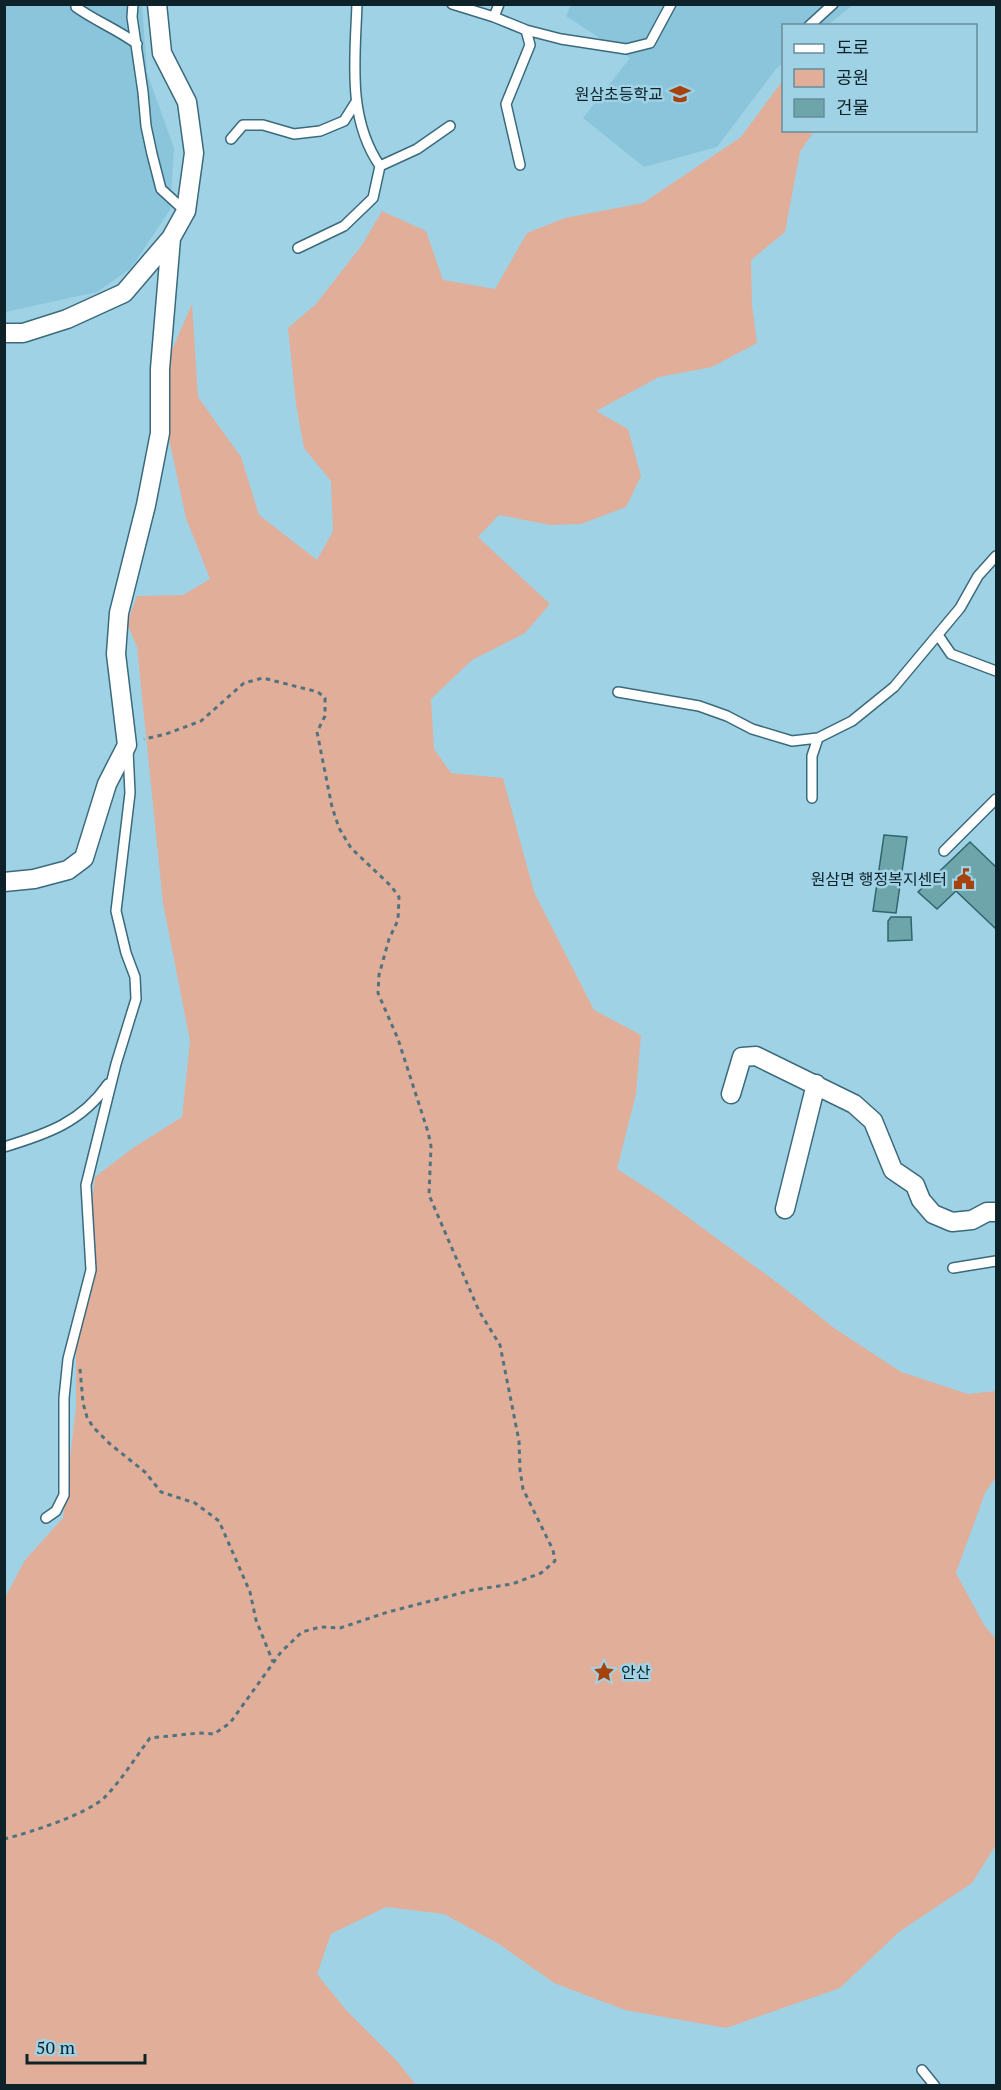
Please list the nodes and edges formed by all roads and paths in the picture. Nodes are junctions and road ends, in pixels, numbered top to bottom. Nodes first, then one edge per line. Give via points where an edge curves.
1 (133, 4) edge
2 (157, 4) edge
3 (357, 4) edge
4 (452, 4) edge
5 (499, 4) edge
6 (671, 4) edge
7 (833, 4) edge
8 (76, 7) dead end
9 (494, 17) junction
10 (811, 24) edge
11 (526, 30) junction
12 (137, 44) junction
13 (356, 102) junction
14 (450, 126) dead end
15 (231, 140) dead end
16 (520, 165) dead end
17 (380, 166) junction
18 (186, 211) junction
19 (171, 238) junction
20 (298, 248) dead end
21 (4, 333) edge
22 (996, 556) edge
23 (938, 635) junction
24 (996, 671) edge
25 (618, 692) dead end
26 (818, 738) junction
27 (127, 742) junction
28 (813, 798) dead end
29 (996, 799) edge
30 (944, 851) dead end
31 (4, 882) edge
32 (113, 1077) junction
33 (816, 1084) junction
34 (731, 1094) dead end
35 (4, 1147) edge
36 (785, 1209) dead end
37 (996, 1212) edge
38 (996, 1261) edge
39 (953, 1268) dead end
40 (70, 1353) junction
41 (46, 1518) dead end
42 (273, 1662) junction
43 (4, 1839) edge
44 (922, 2070) dead end
45 (935, 2085) edge

1 - 12 lane
2 - 18 street via 162,53 188,102 194,153
3 - 13 lane
4 - 9 lane
5 - 9 lane
6 - 11 lane via 650,43 626,49
7 - 10 lane
8 - 12 lane
9 - 11 lane
11 - 16 lane via 530,45 506,104
12 - 18 lane via 146,126 161,189
13 - 15 lane via 344,121 320,131 294,134 262,125 243,125
13 - 17 lane via 361,127
14 - 17 lane via 417,149
17 - 20 lane via 373,198 344,225
18 - 19 street
19 - 21 street via 124,293 67,319 23,333
19 - 27 street via 160,369 160,433 119,613 116,654
22 - 23 lane
23 - 24 lane via 951,654
23 - 26 lane via 894,687 852,721
25 - 26 lane via 699,706 792,741
26 - 28 lane via 812,756
27 - 31 street via 107,784 84,858 68,870
27 - 32 lane via 130,793 116,910 135,977 136,999
27 - 42 path via 201,721 244,683 263,678 318,692 325,698 325,716 317,732 339,828 351,848 399,897 398,920 389,939 378,993 398,1039 428,1132 429,1195 478,1311 500,1345 519,1441 523,1489 555,1561 541,1573 512,1584 462,1593 340,1628 320,1627 302,1632
29 - 30 lane
32 - 35 lane via 96,1102 68,1123
32 - 40 lane via 86,1185 91,1270
33 - 34 street via 756,1056 742,1057
33 - 36 street
33 - 37 street via 854,1104 873,1121 893,1170 915,1185 933,1214 952,1222
38 - 39 lane
40 - 41 lane via 64,1398 64,1495 56,1511
40 - 42 path via 80,1364 83,1403 93,1427 145,1472 161,1492 195,1503 219,1521 250,1592 256,1620
42 - 43 path via 230,1723 214,1734 150,1738 94,1806
44 - 45 lane

